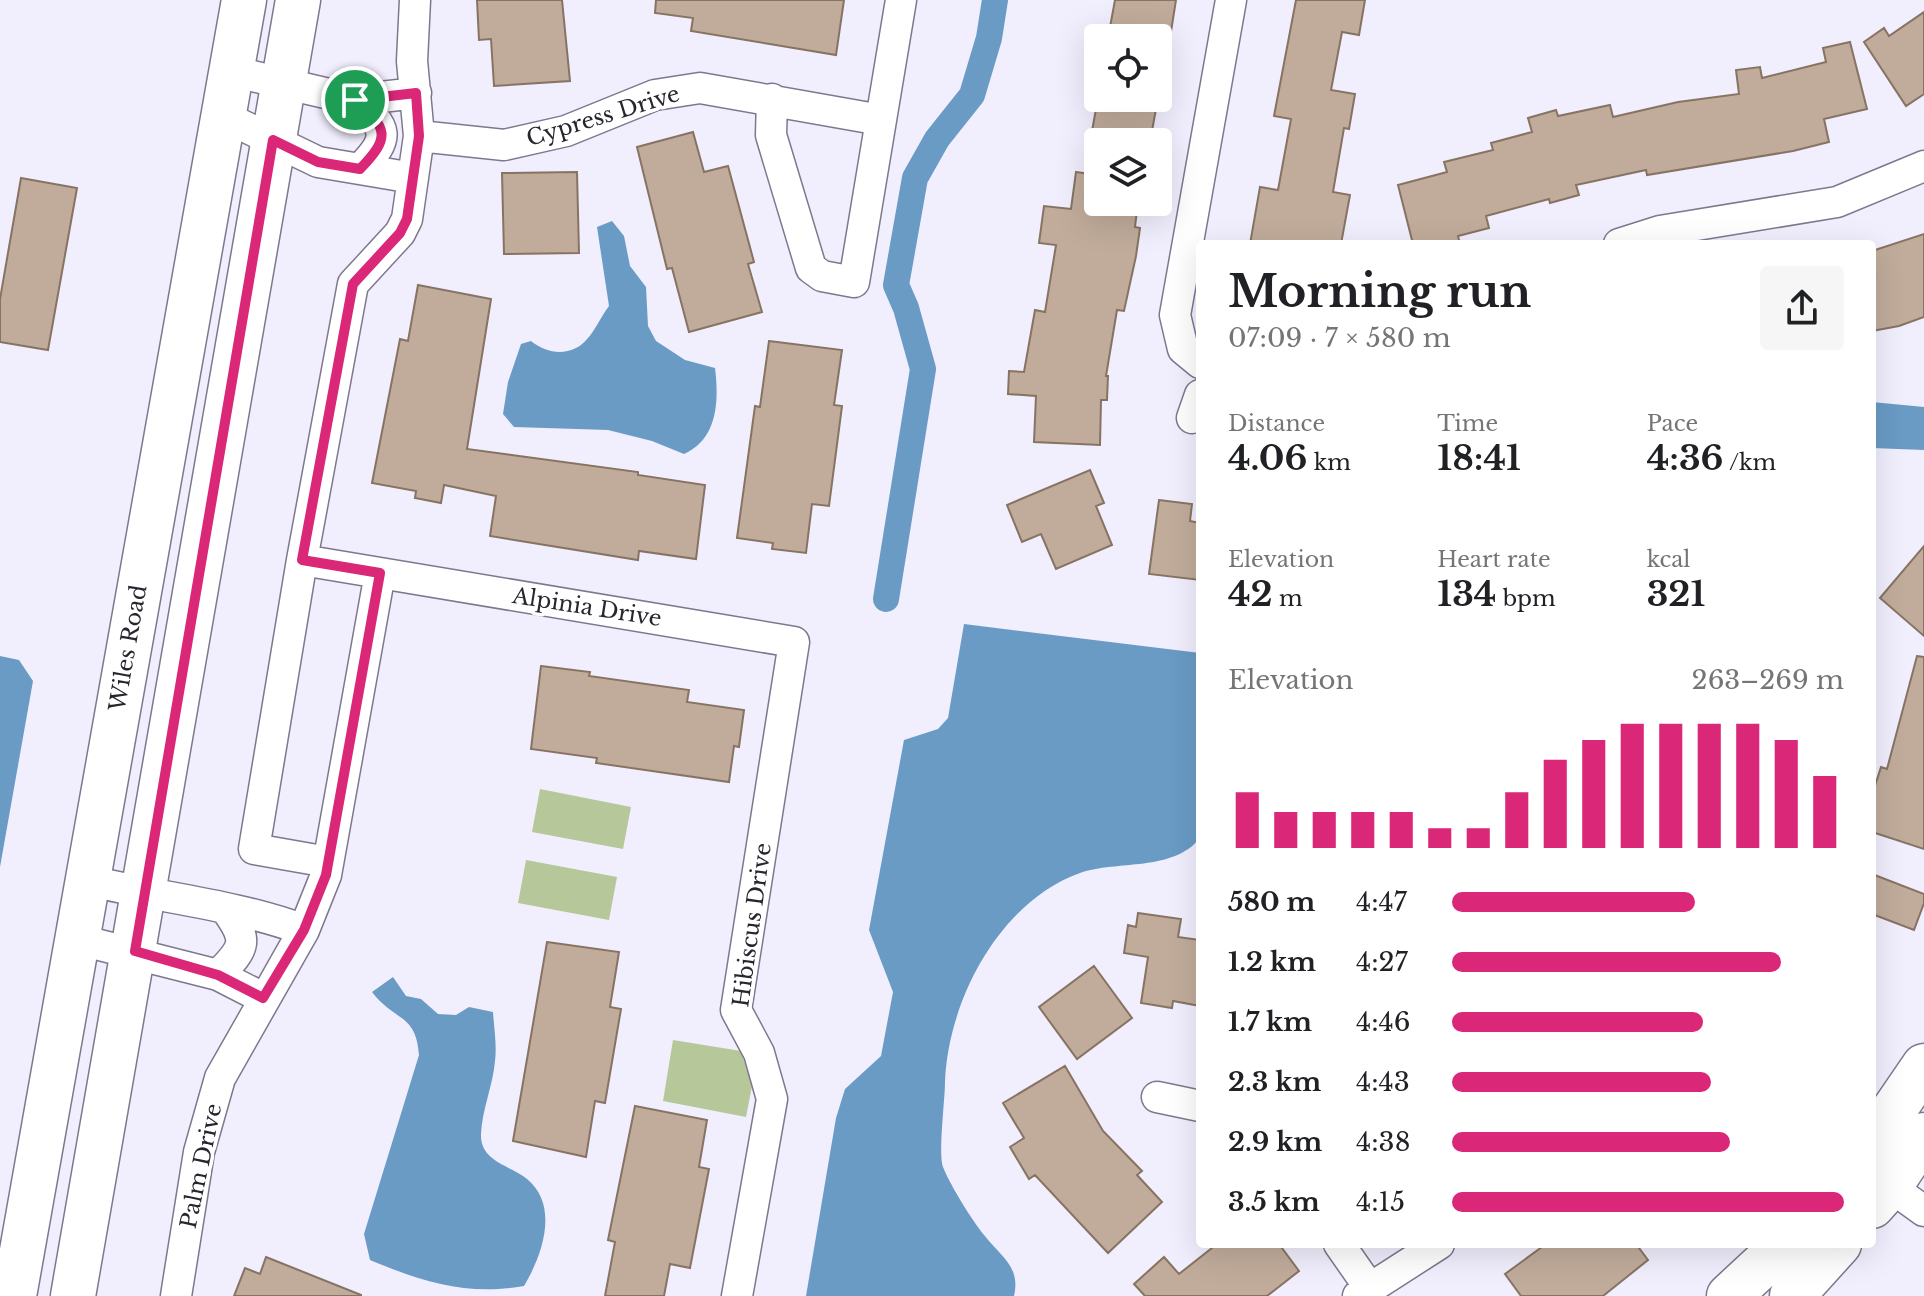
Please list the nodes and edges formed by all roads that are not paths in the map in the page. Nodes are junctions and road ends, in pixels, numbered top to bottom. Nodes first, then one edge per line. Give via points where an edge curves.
1 (244, 0) edge
2 (298, 0) edge
3 (415, 0) edge
4 (901, 0) edge
5 (1231, 0) edge
6 (231, 71) junction
7 (283, 84) junction
8 (416, 93) junction
9 (772, 99) junction
10 (355, 100) junction
11 (223, 116) junction
12 (881, 120) junction
13 (419, 136) junction
14 (273, 140) junction
15 (1924, 166) edge
16 (360, 169) junction
17 (413, 178) junction
18 (1632, 240) edge
19 (1196, 360) edge
20 (302, 560) junction
21 (380, 573) junction
22 (794, 642) joint
23 (328, 862) junction
24 (87, 880) junction
25 (145, 895) junction
26 (225, 908) junction
27 (304, 930) junction
28 (76, 939) junction
29 (135, 951) junction
30 (218, 975) junction
31 (263, 998) junction
32 (1924, 1066) edge
33 (1157, 1097) dead end
34 (1196, 1105) edge
35 (1924, 1135) edge
36 (1876, 1136) edge
37 (1890, 1194) edge
38 (1341, 1248) edge
39 (1433, 1248) edge
40 (1781, 1248) edge
41 (1835, 1248) edge
42 (1364, 1292) edge
43 (14, 1296) edge
44 (73, 1296) edge
45 (176, 1296) edge
46 (737, 1296) edge
47 (1729, 1296) edge
48 (1792, 1296) edge

1 - 6 main road, Wiles Road
2 - 7 main road
3 - 8 street
4 - 12 street
5 - 19 street via 1175,315 1183,349
6 - 7 street
6 - 11 main road, Wiles Road
7 - 10 street
7 - 14 main road
8 - 10 street
8 - 13 street
9 - 12 street, Cypress Drive
9 - 12 street via 771,135 811,268 822,276 854,282
9 - 13 street, Cypress Drive via 700,88 655,95 566,131 504,145
10 - 16 street via 379,123 382,137 379,150
11 - 14 street
11 - 24 main road, Wiles Road
13 - 17 street
14 - 16 street via 318,162
14 - 25 main road
15 - 18 street via 1837,202
16 - 17 street
17 - 20 street via 400,233 353,284
20 - 21 street
20 - 23 street via 254,849
21 - 22 street, Alpinia Drive
21 - 23 street, Palm Drive
22 - 46 street, Hibiscus Drive via 736,1010 759,1053 772,1099
23 - 27 street, Palm Drive
24 - 25 street
24 - 28 main road, Wiles Road
25 - 26 street
25 - 29 main road
26 - 27 street
26 - 30 street via 240,928 242,946
27 - 31 street, Palm Drive
28 - 29 street
28 - 43 main road, Wiles Road
29 - 30 street
29 - 44 main road
30 - 31 street
31 - 45 street, Palm Drive via 220,1078 203,1137
32 - 36 main road
33 - 34 street
35 - 37 main road
38 - 42 street
39 - 42 street
40 - 47 main road
41 - 48 main road

